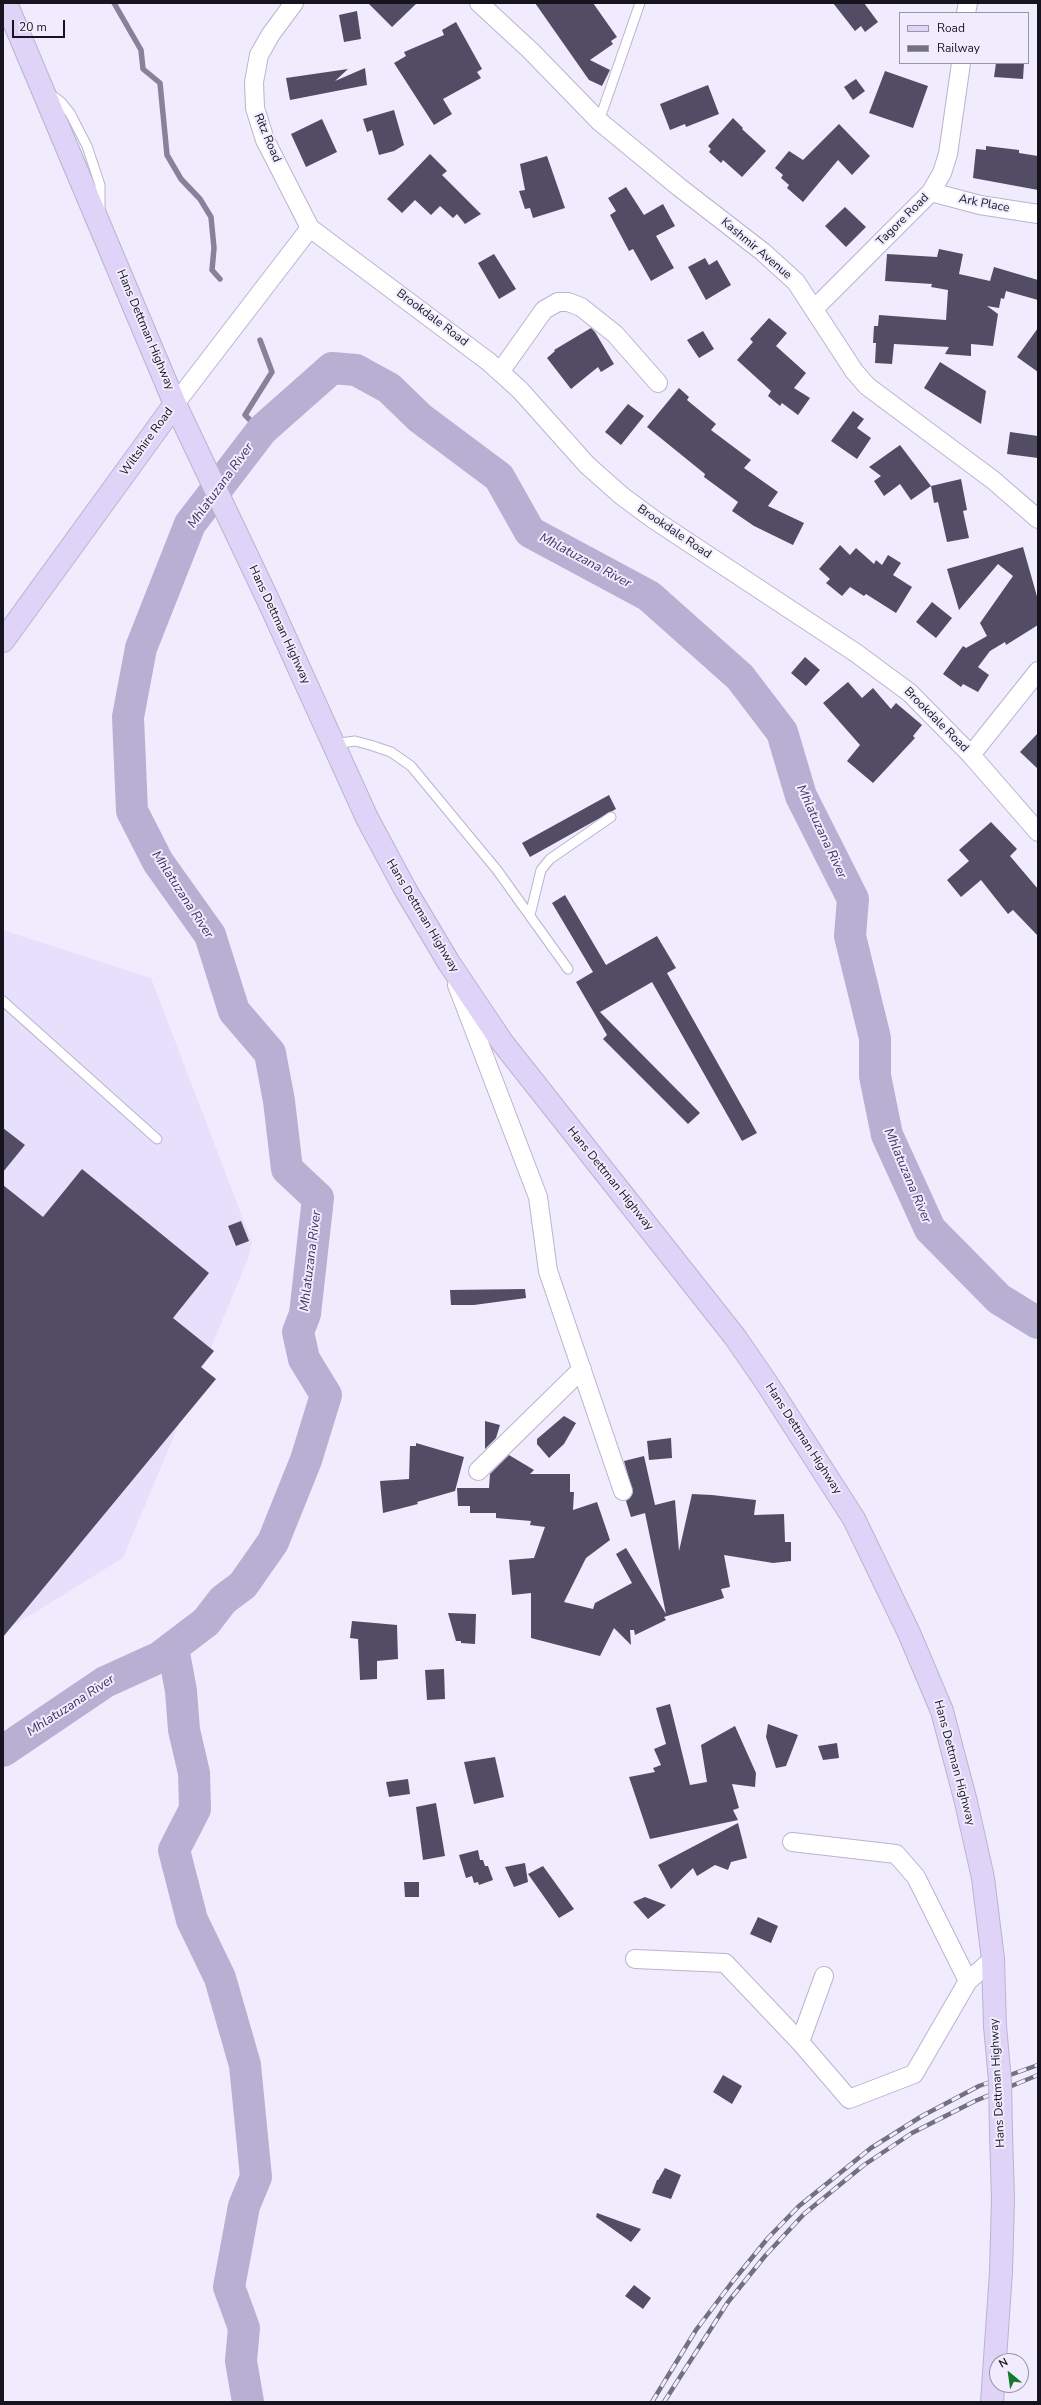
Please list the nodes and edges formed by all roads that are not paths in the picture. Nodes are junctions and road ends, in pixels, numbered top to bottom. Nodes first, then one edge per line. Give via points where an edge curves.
1 (6, 3) edge
2 (294, 3) edge
3 (640, 3) edge
4 (485, 5) edge
5 (961, 64) edge
6 (599, 121) junction
7 (931, 192) junction
8 (1038, 214) edge
9 (310, 228) junction
10 (814, 309) junction
11 (500, 372) junction
12 (658, 383) dead end
13 (176, 404) junction
14 (1038, 519) edge
15 (3, 640) edge
16 (1038, 671) edge
17 (333, 744) junction
18 (971, 755) junction
19 (611, 817) dead end
20 (1038, 832) edge
21 (530, 915) junction
22 (448, 964) junction
23 (568, 969) dead end
24 (3, 1001) edge
25 (157, 1139) dead end
26 (582, 1369) junction
27 (478, 1471) dead end
28 (623, 1491) dead end
29 (792, 1842) dead end
30 (635, 1959) dead end
31 (993, 1959) junction
32 (824, 1976) dead end
33 (968, 1980) junction
34 (800, 2042) junction
35 (992, 2402) edge

1 - 13 street, Hans Dettman Highway
2 - 9 street, Ritz Road via 259,55 254,82 255,108 265,140
3 - 6 lane
4 - 6 street, Kashmir Avenue
5 - 7 street, Tagore Road via 948,154 942,173
6 - 10 street, Kashmir Avenue via 763,252 796,282
7 - 8 street, Ark Place via 980,205
7 - 10 street, Tagore Road
9 - 11 street, Brookdale Road
9 - 13 street, Wiltshire Road
10 - 14 street, Kashmir Avenue via 854,371 867,386 993,480
11 - 12 street via 544,310 558,302 568,302 581,307 615,334
11 - 18 street, Brookdale Road via 520,390 587,465 622,496 884,672 910,692
13 - 15 street, Wiltshire Road
13 - 17 street, Hans Dettman Highway
16 - 18 street
17 - 21 lane via 355,741 370,745 390,752 411,766 498,870
17 - 22 street, Hans Dettman Highway via 384,852
18 - 20 street, Brookdale Road
19 - 21 lane via 550,859 541,870
21 - 23 lane
22 - 26 street via 538,1197 548,1271
22 - 31 street, Hans Dettman Highway via 502,1042 735,1337 854,1519 909,1633 942,1711 966,1802 982,1878
24 - 25 lane
26 - 27 street
26 - 28 street
29 - 33 street via 896,1854 916,1877
30 - 34 street via 725,1963
31 - 33 street
31 - 35 street, Hans Dettman Highway, bridge via 1003,2199
32 - 34 street
33 - 34 street via 914,2074 849,2099

